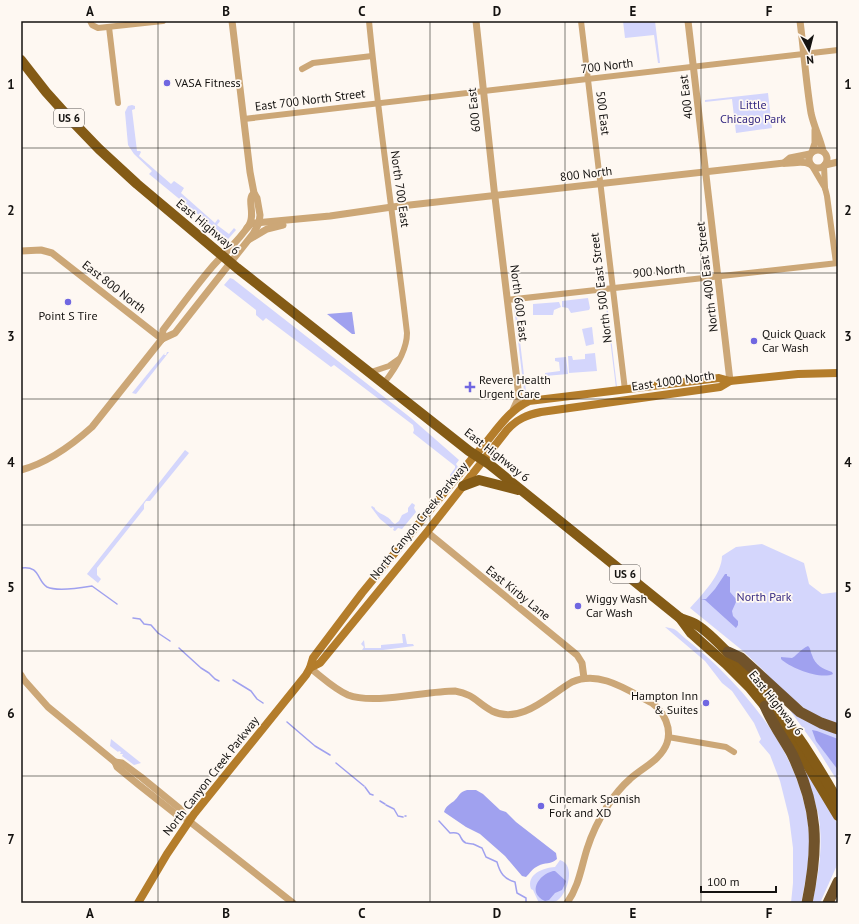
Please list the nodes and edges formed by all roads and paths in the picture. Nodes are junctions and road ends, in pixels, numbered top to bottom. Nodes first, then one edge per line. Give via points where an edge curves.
1 (90, 21) edge
2 (163, 21) edge
3 (232, 21) edge
4 (369, 21) edge
5 (476, 21) edge
6 (581, 21) edge
7 (688, 21) edge
8 (800, 21) edge
9 (150, 22) edge
10 (109, 27) junction
11 (838, 50) edge
12 (804, 54) junction
13 (372, 56) junction
14 (21, 60) edge
15 (693, 67) junction
16 (302, 69) dead end
17 (588, 79) junction
18 (484, 91) junction
19 (118, 103) dead end
20 (378, 103) junction
21 (244, 119) junction
22 (815, 130) junction
23 (811, 153) junction
24 (825, 153) junction
25 (838, 158) edge
26 (838, 162) edge
27 (784, 163) junction
28 (811, 165) junction
29 (824, 165) junction
30 (706, 171) junction
31 (601, 184) junction
32 (824, 188) junction
33 (254, 193) junction
34 (495, 197) junction
35 (392, 207) junction
36 (259, 210) junction
37 (252, 216) junction
38 (318, 217) junction
39 (286, 220) junction
40 (259, 223) junction
41 (275, 226) junction
42 (247, 228) junction
43 (248, 240) junction
44 (21, 251) edge
45 (227, 259) junction
46 (837, 263) edge
47 (718, 276) junction
48 (612, 287) junction
49 (507, 300) junction
50 (162, 339) junction
51 (399, 358) junction
52 (371, 372) junction
53 (838, 373) edge
54 (730, 381) junction
55 (384, 383) junction
56 (665, 385) junction
57 (625, 390) junction
58 (519, 397) junction
59 (627, 400) junction
60 (529, 401) junction
61 (586, 406) junction
62 (513, 410) junction
63 (475, 455) junction
64 (484, 461) junction
65 (21, 470) edge
66 (463, 486) junction
67 (522, 492) junction
68 (438, 501) junction
69 (426, 532) junction
70 (402, 544) junction
71 (391, 575) junction
72 (680, 618) junction
73 (728, 652) junction
74 (310, 668) junction
75 (21, 675) edge
76 (584, 678) junction
77 (765, 706) junction
78 (838, 728) edge
79 (668, 737) junction
80 (734, 752) dead end
81 (115, 762) junction
82 (838, 801) edge
83 (838, 816) edge
84 (189, 821) junction
85 (838, 882) edge
86 (138, 903) edge
87 (293, 903) edge
88 (567, 903) edge
89 (807, 903) edge
90 (828, 903) edge

1 - 10 street via 94,27
2 - 9 street
3 - 21 street
4 - 13 street, North 700 East
5 - 18 street, 600 East
6 - 17 street, 500 East
7 - 15 street, 400 East
8 - 12 street
9 - 10 street
10 - 19 street
11 - 12 street, 700 North
12 - 15 street, 700 North
12 - 22 street
13 - 16 street via 313,64
13 - 20 street, North 700 East
14 - 45 highway, East Highway 6 / US 6 via 73,122 122,171
15 - 17 street, 700 North
15 - 30 street, 400 East
17 - 18 street, 700 North
17 - 31 street, 500 East
18 - 20 street, 700 North
18 - 34 street, 600 East
20 - 21 street, East 700 North Street
20 - 35 street, North 700 East
21 - 33 street
22 - 23 street
22 - 24 street
23 - 24 street via 818,150
23 - 27 street, 800 North via 790,158
23 - 28 street
24 - 25 street
24 - 29 street via 827,159
26 - 29 street
27 - 28 street, 800 North via 804,162
27 - 30 street, 800 North
28 - 29 street via 820,168
28 - 32 street
29 - 32 street
30 - 31 street, 800 North
30 - 47 street, North 400 East Street
31 - 34 street, 800 North
31 - 48 street, North 500 East Street
32 - 46 street
33 - 36 street
33 - 37 street via 250,198
34 - 35 street, 800 North
34 - 49 street, North 600 East
35 - 38 street
35 - 51 street, North 700 East via 406,333 405,347
36 - 39 street via 268,218
36 - 40 street
37 - 40 street
37 - 42 street
38 - 39 street
38 - 41 street via 305,223
39 - 40 street
40 - 41 street
40 - 42 street via 251,224
40 - 43 street
41 - 43 street
42 - 45 street
43 - 45 street
44 - 50 street, East 800 North via 41,250 52,253
45 - 50 street via 175,333
45 - 50 street via 204,276 163,330
45 - 52 highway, East Highway 6 / US 6
46 - 47 street, 900 North
47 - 48 street, 900 North
47 - 54 street, North 400 East Street
48 - 49 street, 900 North
48 - 57 street, North 500 East Street
49 - 58 street, North 600 East
50 - 65 street via 89,430 55,455
51 - 52 street via 389,366
51 - 55 street, North 700 East
52 - 55 highway, East Highway 6 / US 6
53 - 54 main road
54 - 56 main road, East 1000 North via 720,378
54 - 59 main road, East 1000 North via 720,387
55 - 63 highway, East Highway 6 / US 6
56 - 57 main road, East 1000 North
56 - 59 main road via 658,390 632,394
57 - 60 main road, East 1000 North
57 - 61 main road via 621,396 600,399
58 - 60 street, East 1000 North
58 - 62 street
59 - 61 main road, East 1000 North
60 - 62 main road, East 1000 North
61 - 64 main road, East 1000 North via 522,417 507,430
62 - 63 main road, East 1000 North
63 - 64 highway, East Highway 6 / US 6
63 - 68 main road, North Canyon Creek Parkway
64 - 66 main road, North Canyon Creek Parkway
64 - 67 highway, East Highway 6 / US 6
66 - 67 highway via 479,480
66 - 69 main road, North Canyon Creek Parkway
67 - 72 highway, East Highway 6 / US 6
68 - 69 main road via 437,509 423,526
68 - 70 main road, North Canyon Creek Parkway
69 - 71 main road, North Canyon Creek Parkway
69 - 76 street, East Kirby Lane via 577,655 582,663
70 - 71 main road via 404,550 391,568
70 - 74 main road, North Canyon Creek Parkway via 313,658
71 - 74 main road, North Canyon Creek Parkway via 320,663
72 - 73 highway, East Highway 6 / US 6 via 696,624
72 - 77 highway, East Highway 6 / US 6 via 691,633 726,664
73 - 78 highway, US 6 via 741,658 800,712
73 - 82 highway, East Highway 6 via 788,721
74 - 76 street via 338,689 354,696 371,698 455,691 466,694 490,710 504,715 521,713 572,682
74 - 84 main road, North Canyon Creek Parkway
75 - 81 street via 48,707
76 - 79 street via 607,681 652,703 663,714
77 - 83 highway, East Highway 6 / US 6 via 796,746
77 - 89 highway via 798,767 810,806 815,849
79 - 80 street via 726,747
79 - 88 street via 662,753 630,779 600,818 587,849 577,886
81 - 84 street via 117,767 139,785 177,815
81 - 84 street via 122,763 141,778 181,810
84 - 86 main road, North Canyon Creek Parkway
84 - 87 street
85 - 90 highway

